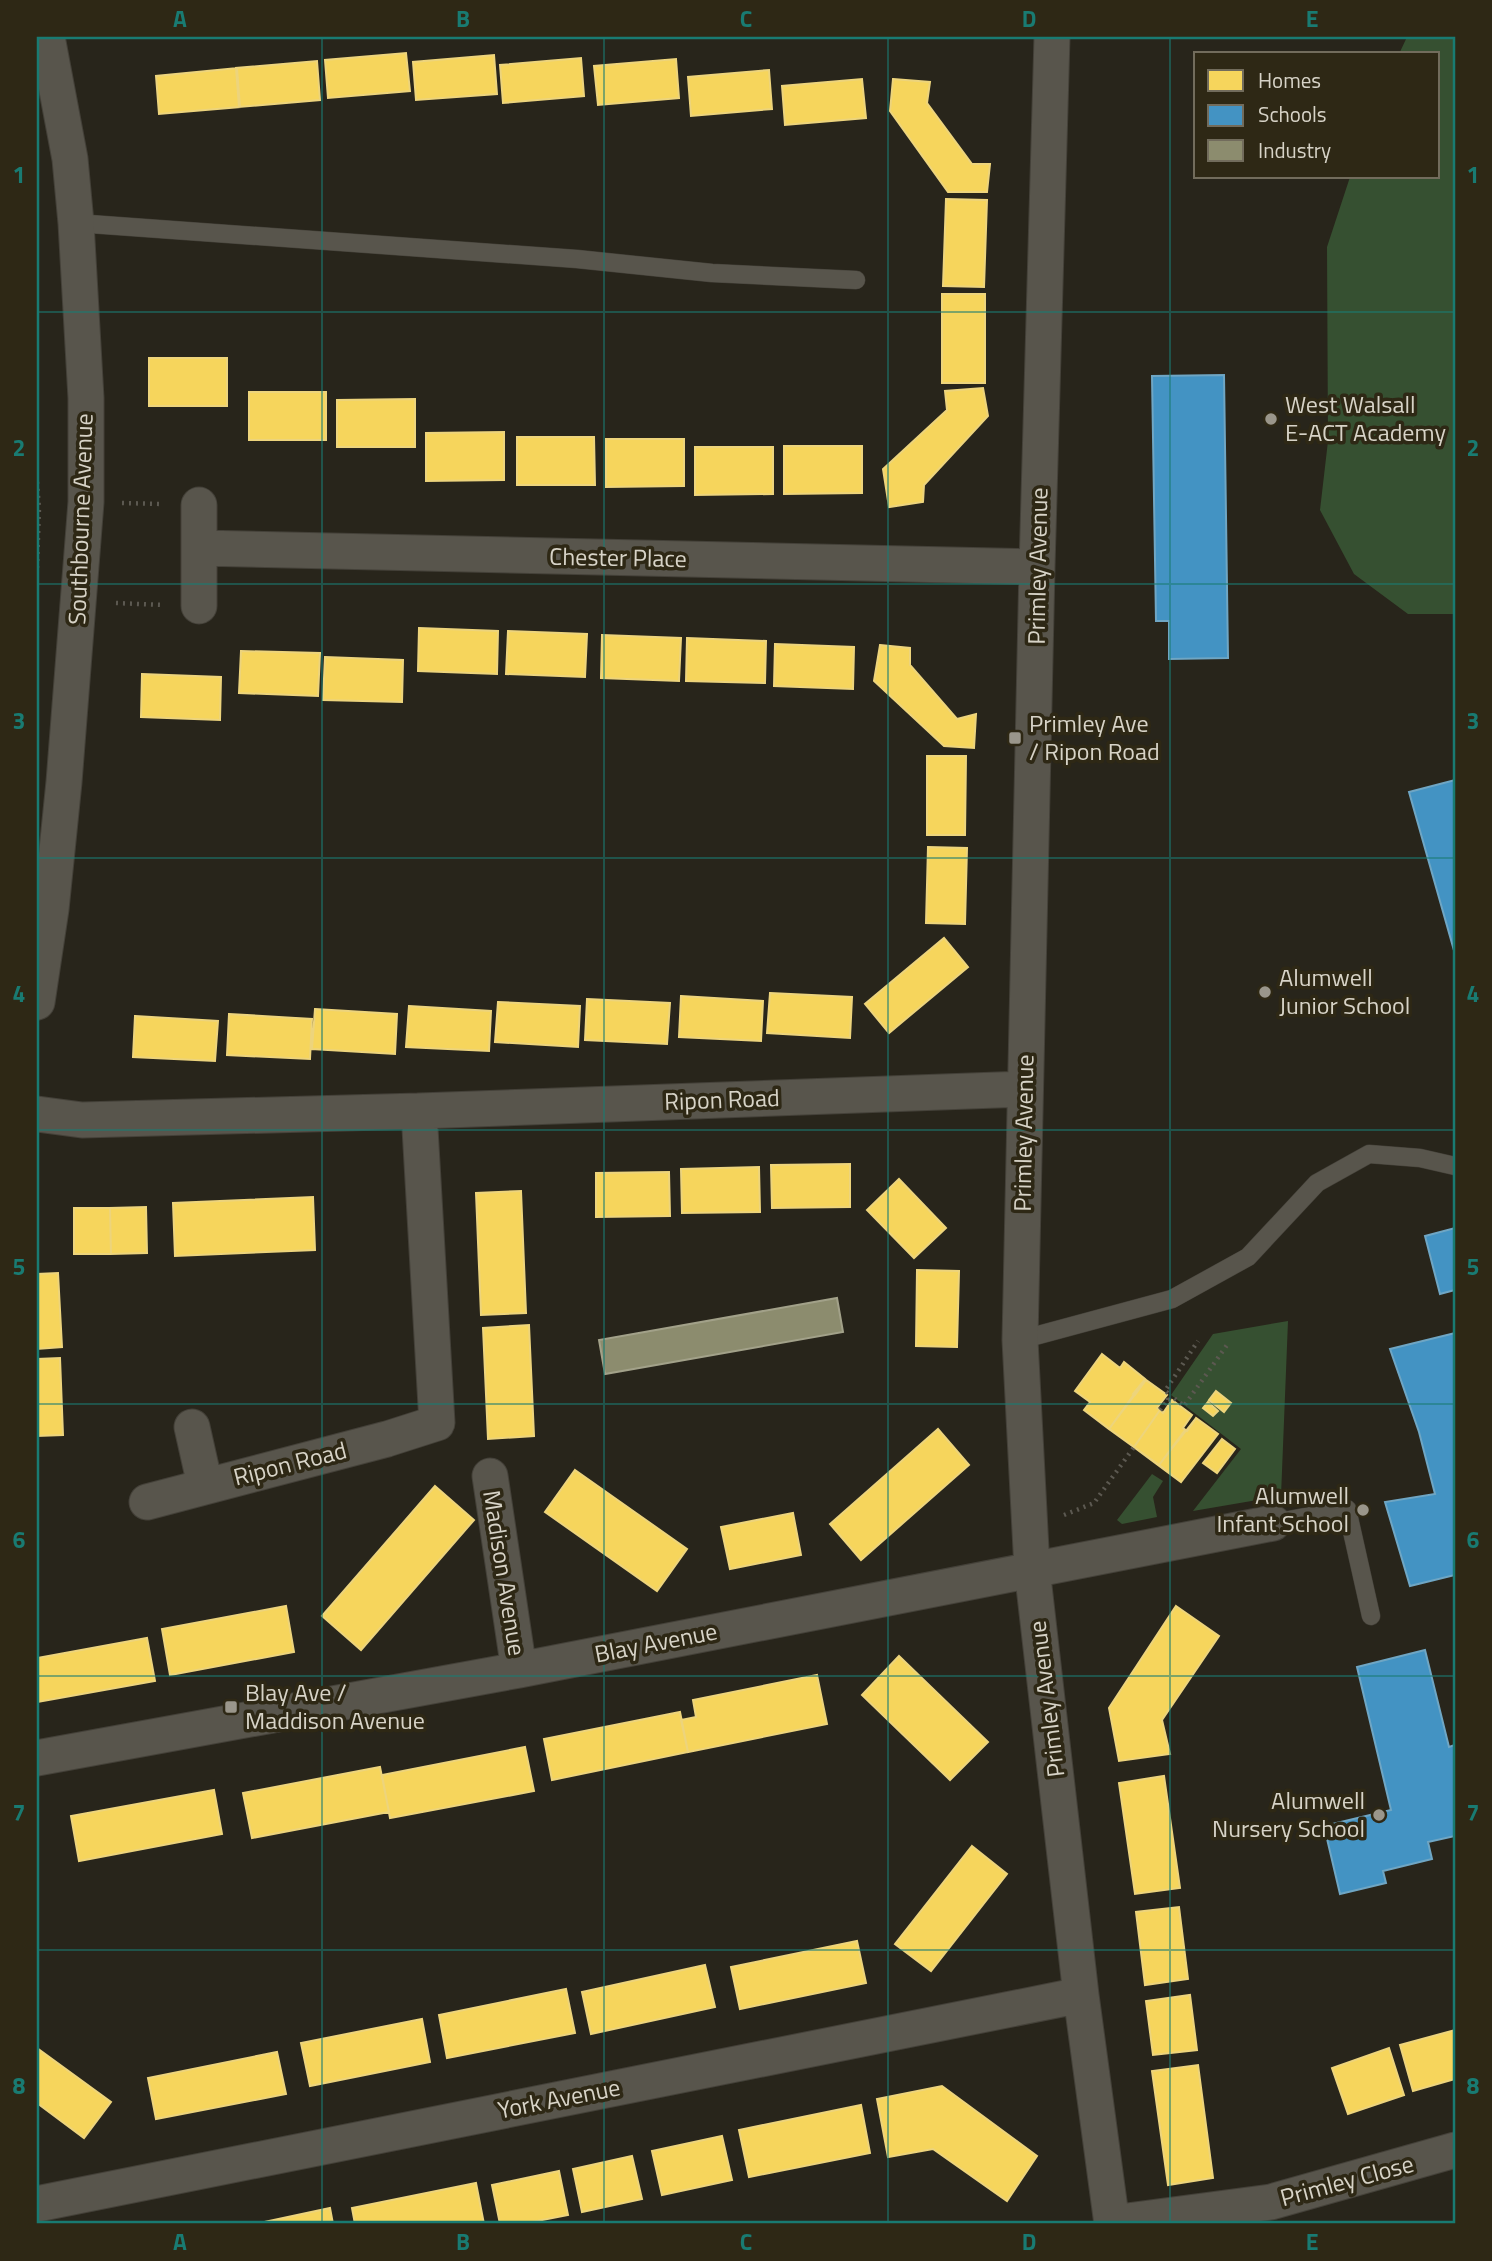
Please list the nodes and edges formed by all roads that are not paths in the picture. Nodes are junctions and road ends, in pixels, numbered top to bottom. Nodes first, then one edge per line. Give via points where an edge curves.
1 (47, 37) edge
2 (1052, 37) edge
3 (76, 223) junction
4 (856, 280) dead end
5 (199, 505) road end
6 (199, 548) junction
7 (1037, 567) junction
8 (199, 606) road end
9 (37, 1002) edge
10 (1024, 1089) junction
11 (419, 1111) junction
12 (37, 1114) edge
13 (1455, 1166) edge
14 (1020, 1340) junction
15 (192, 1427) dead end
16 (490, 1476) dead end
17 (205, 1485) junction
18 (147, 1502) dead end
19 (1273, 1522) joint
20 (1032, 1569) junction
21 (1371, 1616) dead end
22 (519, 1670) junction
23 (37, 1758) edge
24 (1081, 1995) junction
25 (1455, 2150) edge
26 (37, 2204) edge
27 (1112, 2223) edge

1 - 3 street, Southbourne Avenue via 70,159
2 - 7 street, Primley Avenue
3 - 4 lane
3 - 9 street, Southbourne Avenue via 86,398 86,502 64,782
5 - 6 street
6 - 7 street, Chester Place
6 - 8 street
7 - 10 street, Primley Avenue
10 - 11 street, Ripon Road
10 - 14 street, Primley Avenue
11 - 12 street, Ripon Road via 82,1120
11 - 17 street, Ripon Road via 437,1423
13 - 14 lane via 1420,1157 1369,1154 1317,1183 1248,1257 1172,1298
14 - 20 street, Primley Avenue
15 - 17 street, Ripon Road
16 - 22 street, Madison Avenue
17 - 18 street, Ripon Road
19 - 20 street, Blay Avenue
19 - 21 lane via 1347,1508
20 - 22 street, Blay Avenue
20 - 24 street, Primley Avenue
22 - 23 street, Blay Avenue
24 - 26 street, York Avenue
24 - 27 street, Primley Avenue
25 - 27 street, Primley Close via 1270,2202

